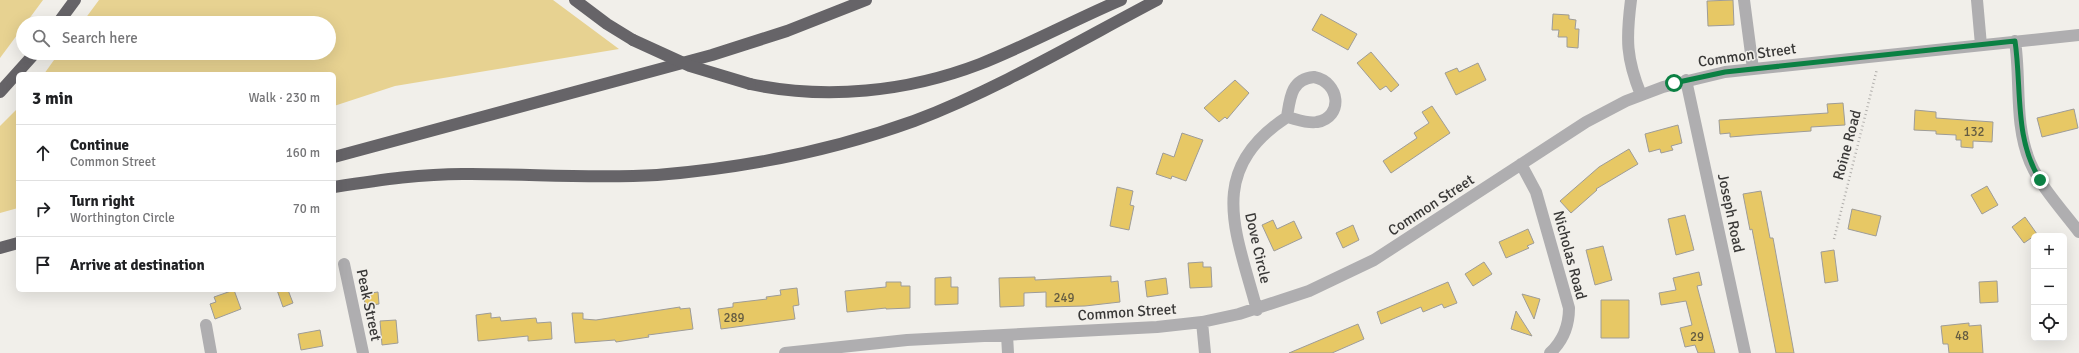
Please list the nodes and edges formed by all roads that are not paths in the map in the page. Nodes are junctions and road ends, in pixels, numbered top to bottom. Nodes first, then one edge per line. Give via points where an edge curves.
1 (75, 0) edge
2 (575, 0) edge
3 (866, 0) edge
4 (1121, 0) edge
5 (1157, 0) edge
6 (1631, 0) edge
7 (1744, 0) edge
8 (1977, 0) edge
9 (63, 16) edge
10 (2079, 35) edge
11 (2015, 41) junction
12 (1981, 45) junction
13 (29, 60) edge
14 (1753, 68) junction
15 (18, 72) edge
16 (16, 74) edge
17 (1686, 80) junction
18 (0, 92) edge
19 (1641, 95) junction
20 (1287, 117) junction
21 (336, 156) edge
22 (1521, 164) junction
23 (336, 187) edge
24 (2079, 232) edge
25 (16, 244) edge
26 (0, 248) edge
27 (344, 264) dead end
28 (1256, 310) junction
29 (1202, 322) junction
30 (206, 326) dead end
31 (1008, 335) junction
32 (211, 353) edge
33 (363, 353) edge
34 (785, 353) edge
35 (1008, 353) edge
36 (1205, 353) edge
37 (1550, 353) edge
38 (1745, 353) edge

1 - 9 highway
2 - 4 highway, bridge via 633,40 690,66 750,84 792,90 840,92 918,83 980,64
3 - 21 highway via 787,31 718,53
5 - 23 highway via 952,105 914,121 864,137 786,157 708,170 655,175 457,174
6 - 19 street via 1626,40 1628,57
7 - 14 street
8 - 12 street
10 - 11 street, Common Street
11 - 12 street, Common Street
11 - 24 street via 2021,124 2029,159 2040,180
12 - 14 street, Common Street
13 - 15 highway
14 - 17 street, Common Street
16 - 18 highway
17 - 19 street, Common Street
17 - 38 street, Joseph Road
19 - 22 street, Common Street via 1586,122
20 - 20 street via 1293,89 1302,80 1319,78 1325,80 1333,90 1334,108 1324,120 1309,122
20 - 28 street, Dove Circle via 1254,144 1239,169 1234,189 1234,219
22 - 28 street, Common Street via 1374,260 1316,289
22 - 37 street, Nicholas Road via 1536,192 1569,308 1564,334
25 - 26 highway
27 - 33 street, Peak Street
28 - 29 street, Common Street
29 - 31 street, Common Street
29 - 36 street
30 - 32 street
31 - 34 street, Common Street via 886,342
31 - 35 street

